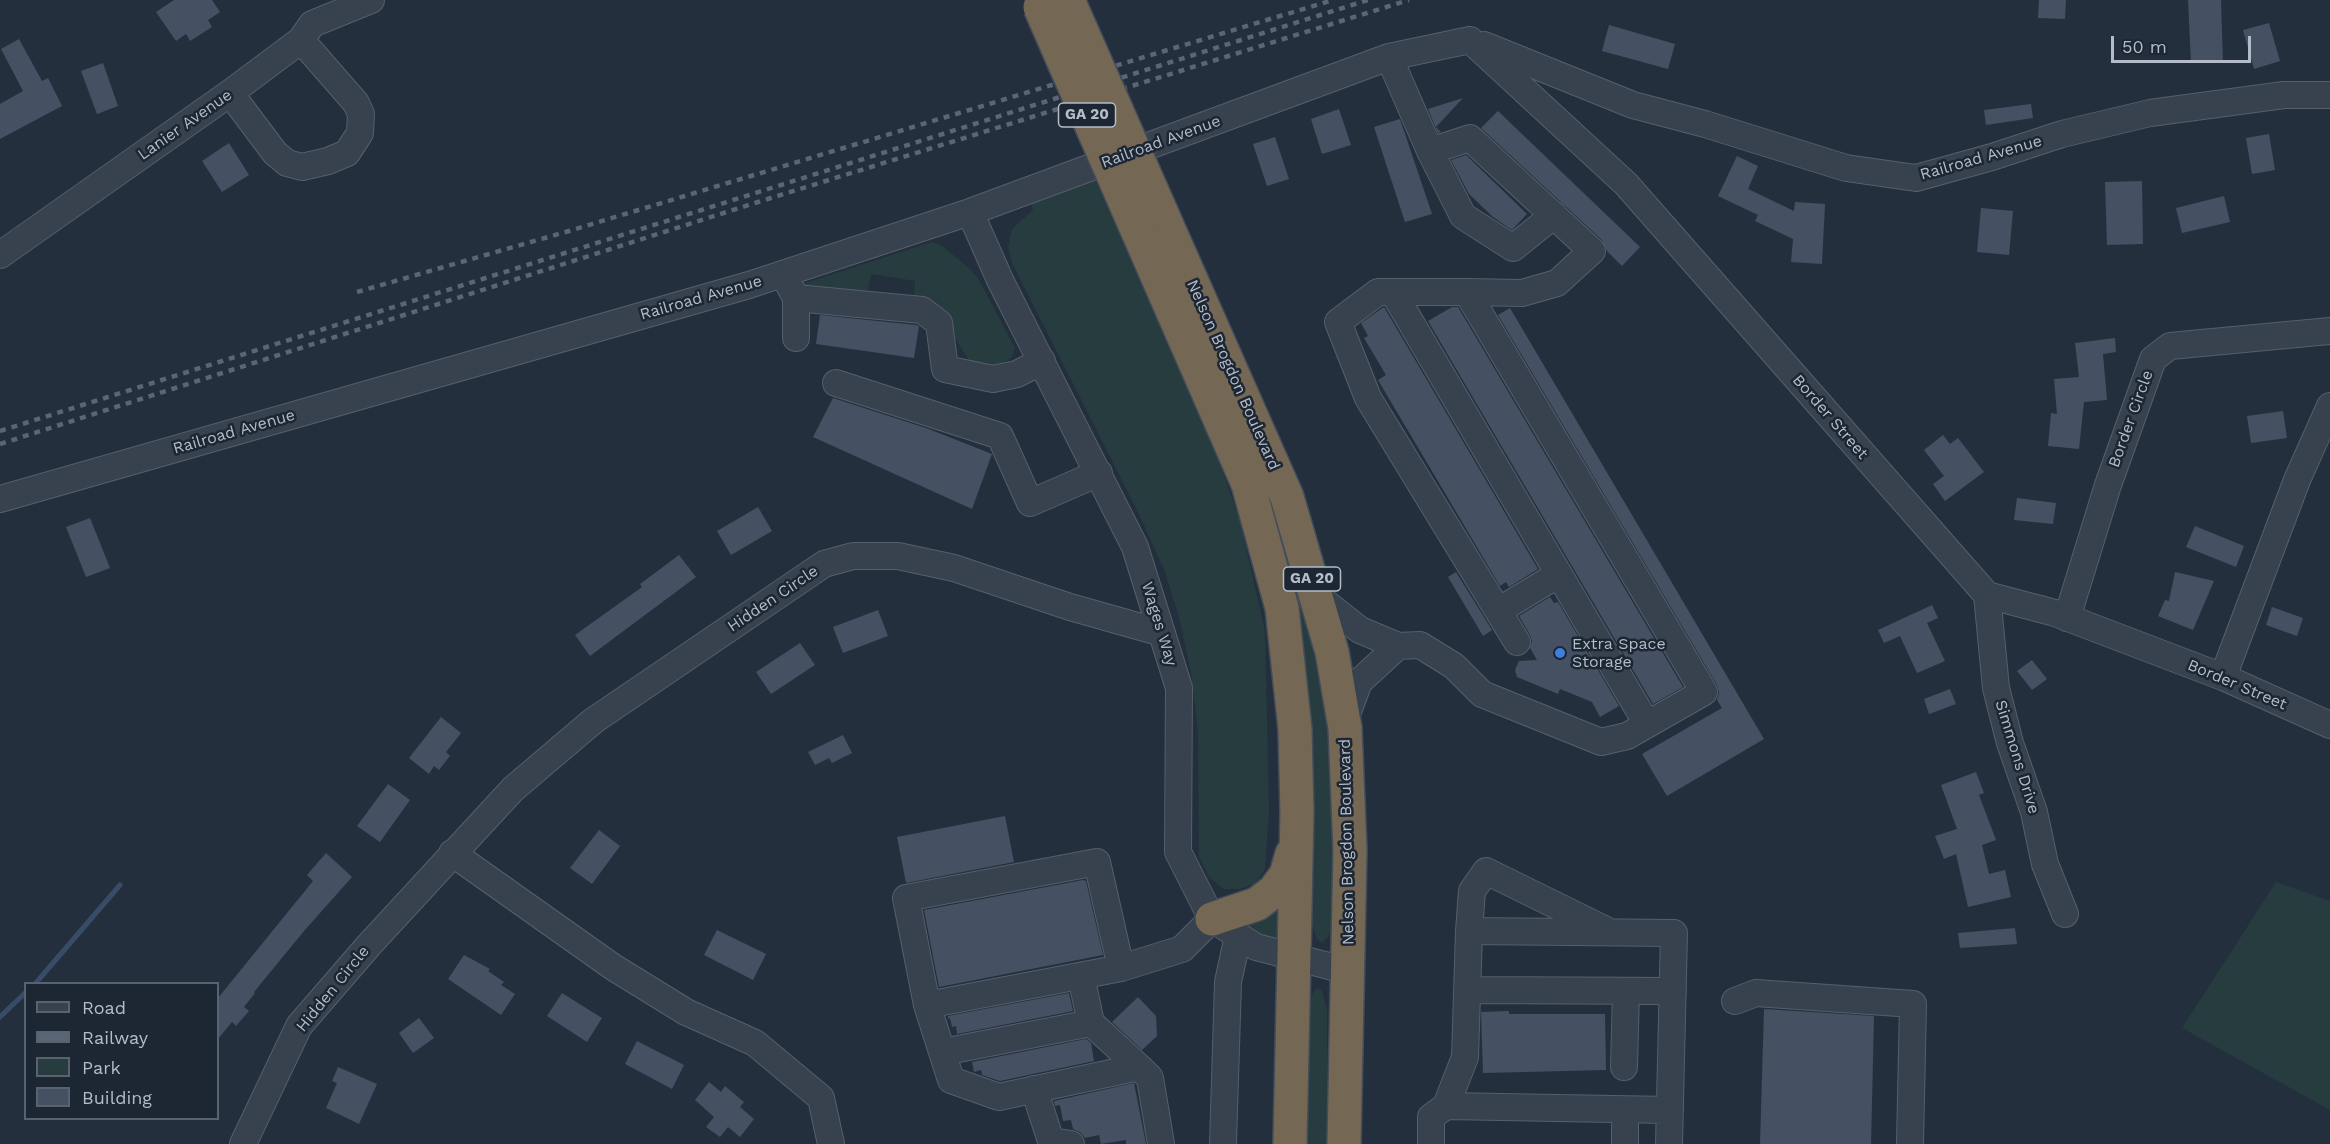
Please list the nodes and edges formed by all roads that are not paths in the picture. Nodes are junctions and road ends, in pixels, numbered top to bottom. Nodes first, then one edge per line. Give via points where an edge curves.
1 (371, 0) edge
2 (1049, 2) edge
3 (309, 21) edge
4 (1470, 39) junction
5 (1389, 57) junction
6 (230, 93) junction
7 (2330, 95) edge
8 (1430, 151) junction
9 (970, 212) junction
10 (1554, 215) junction
11 (1148, 219) junction
12 (0, 255) edge
13 (783, 274) junction
14 (1393, 292) junction
15 (1467, 292) junction
16 (796, 298) junction
17 (2330, 331) edge
18 (796, 338) dead end
19 (1042, 361) junction
20 (836, 383) dead end
21 (2330, 406) edge
22 (1098, 472) junction
23 (0, 499) edge
24 (1558, 574) junction
25 (1987, 595) junction
26 (1317, 596) junction
27 (1498, 611) junction
28 (2067, 618) junction
29 (1162, 633) junction
30 (1517, 642) dead end
31 (1398, 646) junction
32 (2223, 677) junction
33 (1344, 722) junction
34 (1647, 724) junction
35 (2330, 725) edge
36 (1296, 841) junction
37 (452, 853) junction
38 (2065, 914) dead end
39 (1225, 927) junction
40 (1469, 932) junction
41 (1612, 933) junction
42 (1295, 957) junction
43 (1121, 968) junction
44 (1348, 971) junction
45 (1081, 976) junction
46 (1467, 990) junction
47 (1626, 991) junction
48 (1673, 991) junction
49 (1735, 1001) dead end
50 (927, 1005) junction
51 (1091, 1023) junction
52 (943, 1052) junction
53 (1139, 1067) junction
54 (1624, 1067) dead end
55 (1034, 1089) junction
56 (1446, 1106) junction
57 (1625, 1110) junction
58 (1670, 1110) junction
59 (243, 1144) edge
60 (831, 1144) edge
61 (1071, 1144) edge
62 (1161, 1144) edge
63 (1223, 1144) edge
64 (1290, 1144) edge
65 (1344, 1144) edge
66 (1431, 1144) edge
67 (1625, 1144) edge
68 (1669, 1144) edge
69 (1910, 1144) edge

1 - 3 street, Lanier Avenue
2 - 11 highway, GA 20, bridge
3 - 6 street, Lanier Avenue
3 - 6 street via 361,114 360,134 347,153 302,167 287,163
4 - 5 street
4 - 7 street, Railroad Avenue via 1633,105 1846,168 1916,178 2062,134 2150,113 2284,95
4 - 25 street, Border Street via 1626,184
5 - 8 street
5 - 9 street, Railroad Avenue
6 - 12 street, Lanier Avenue
8 - 10 street via 1470,138
8 - 10 street via 1463,216 1513,248
9 - 13 street, Railroad Avenue
9 - 19 street, Wages Way
10 - 15 street via 1592,251 1557,283 1522,293
11 - 26 highway, Nelson Brogdon Boulevard / GA 20 via 1287,497
11 - 36 highway, Nelson Brogdon Boulevard / GA 20 via 1248,484 1282,608 1295,729
13 - 16 street
13 - 23 street, Railroad Avenue
14 - 15 street
14 - 24 street
14 - 27 street via 1378,292 1338,322 1368,398
15 - 34 street via 1704,692
16 - 18 street
16 - 19 street via 922,310 939,323 945,369 993,379 1017,374
17 - 28 street, Border Circle via 2170,346 2153,359 2108,485
19 - 22 street, Wages Way
20 - 22 street via 999,436 1030,503
21 - 32 street via 2297,480
22 - 29 street, Wages Way via 1135,547
24 - 27 street
24 - 34 street
25 - 28 street, Border Street
25 - 38 street, Simmons Drive via 1996,687 2034,812 2044,864
26 - 31 street via 1360,630
26 - 33 highway, Nelson Brogdon Boulevard / GA 20
27 - 30 street
28 - 32 street, Border Street
29 - 37 street, Hidden Circle via 954,568 898,556 853,556 824,564 593,721 513,789
29 - 39 street, Wages Way via 1179,688 1178,852
31 - 33 street via 1359,682
31 - 34 street via 1420,645 1454,666 1482,694 1601,742 1626,736
32 - 35 street, Border Street
33 - 44 highway, Nelson Brogdon Boulevard / GA 20 via 1350,850
36 - 39 highway via 1286,875 1274,891
36 - 42 highway, Nelson Brogdon Boulevard / GA 20
37 - 59 street, Hidden Circle via 299,1026
37 - 60 street via 613,967 686,1012 755,1043 820,1098
39 - 42 street via 1256,947
39 - 43 street via 1182,949
39 - 63 street via 1228,982
40 - 41 street
40 - 41 street via 1473,891 1486,871
40 - 46 street
41 - 48 street via 1674,933
42 - 44 street
42 - 64 highway, Nelson Brogdon Boulevard / GA 20
43 - 45 street
43 - 50 street via 1098,862 906,898
44 - 65 highway, Nelson Brogdon Boulevard / GA 20
45 - 50 street
45 - 51 street
46 - 47 street
46 - 56 street via 1465,1058
47 - 48 street
47 - 54 street
48 - 58 street
49 - 69 street via 1756,993 1913,1004
50 - 52 street
51 - 52 street
51 - 53 street
52 - 55 street via 951,1080 999,1096
53 - 55 street
53 - 62 street via 1150,1078
55 - 61 street via 1051,1141
56 - 57 street
56 - 66 street via 1431,1117
57 - 58 street
57 - 67 street
58 - 68 street

